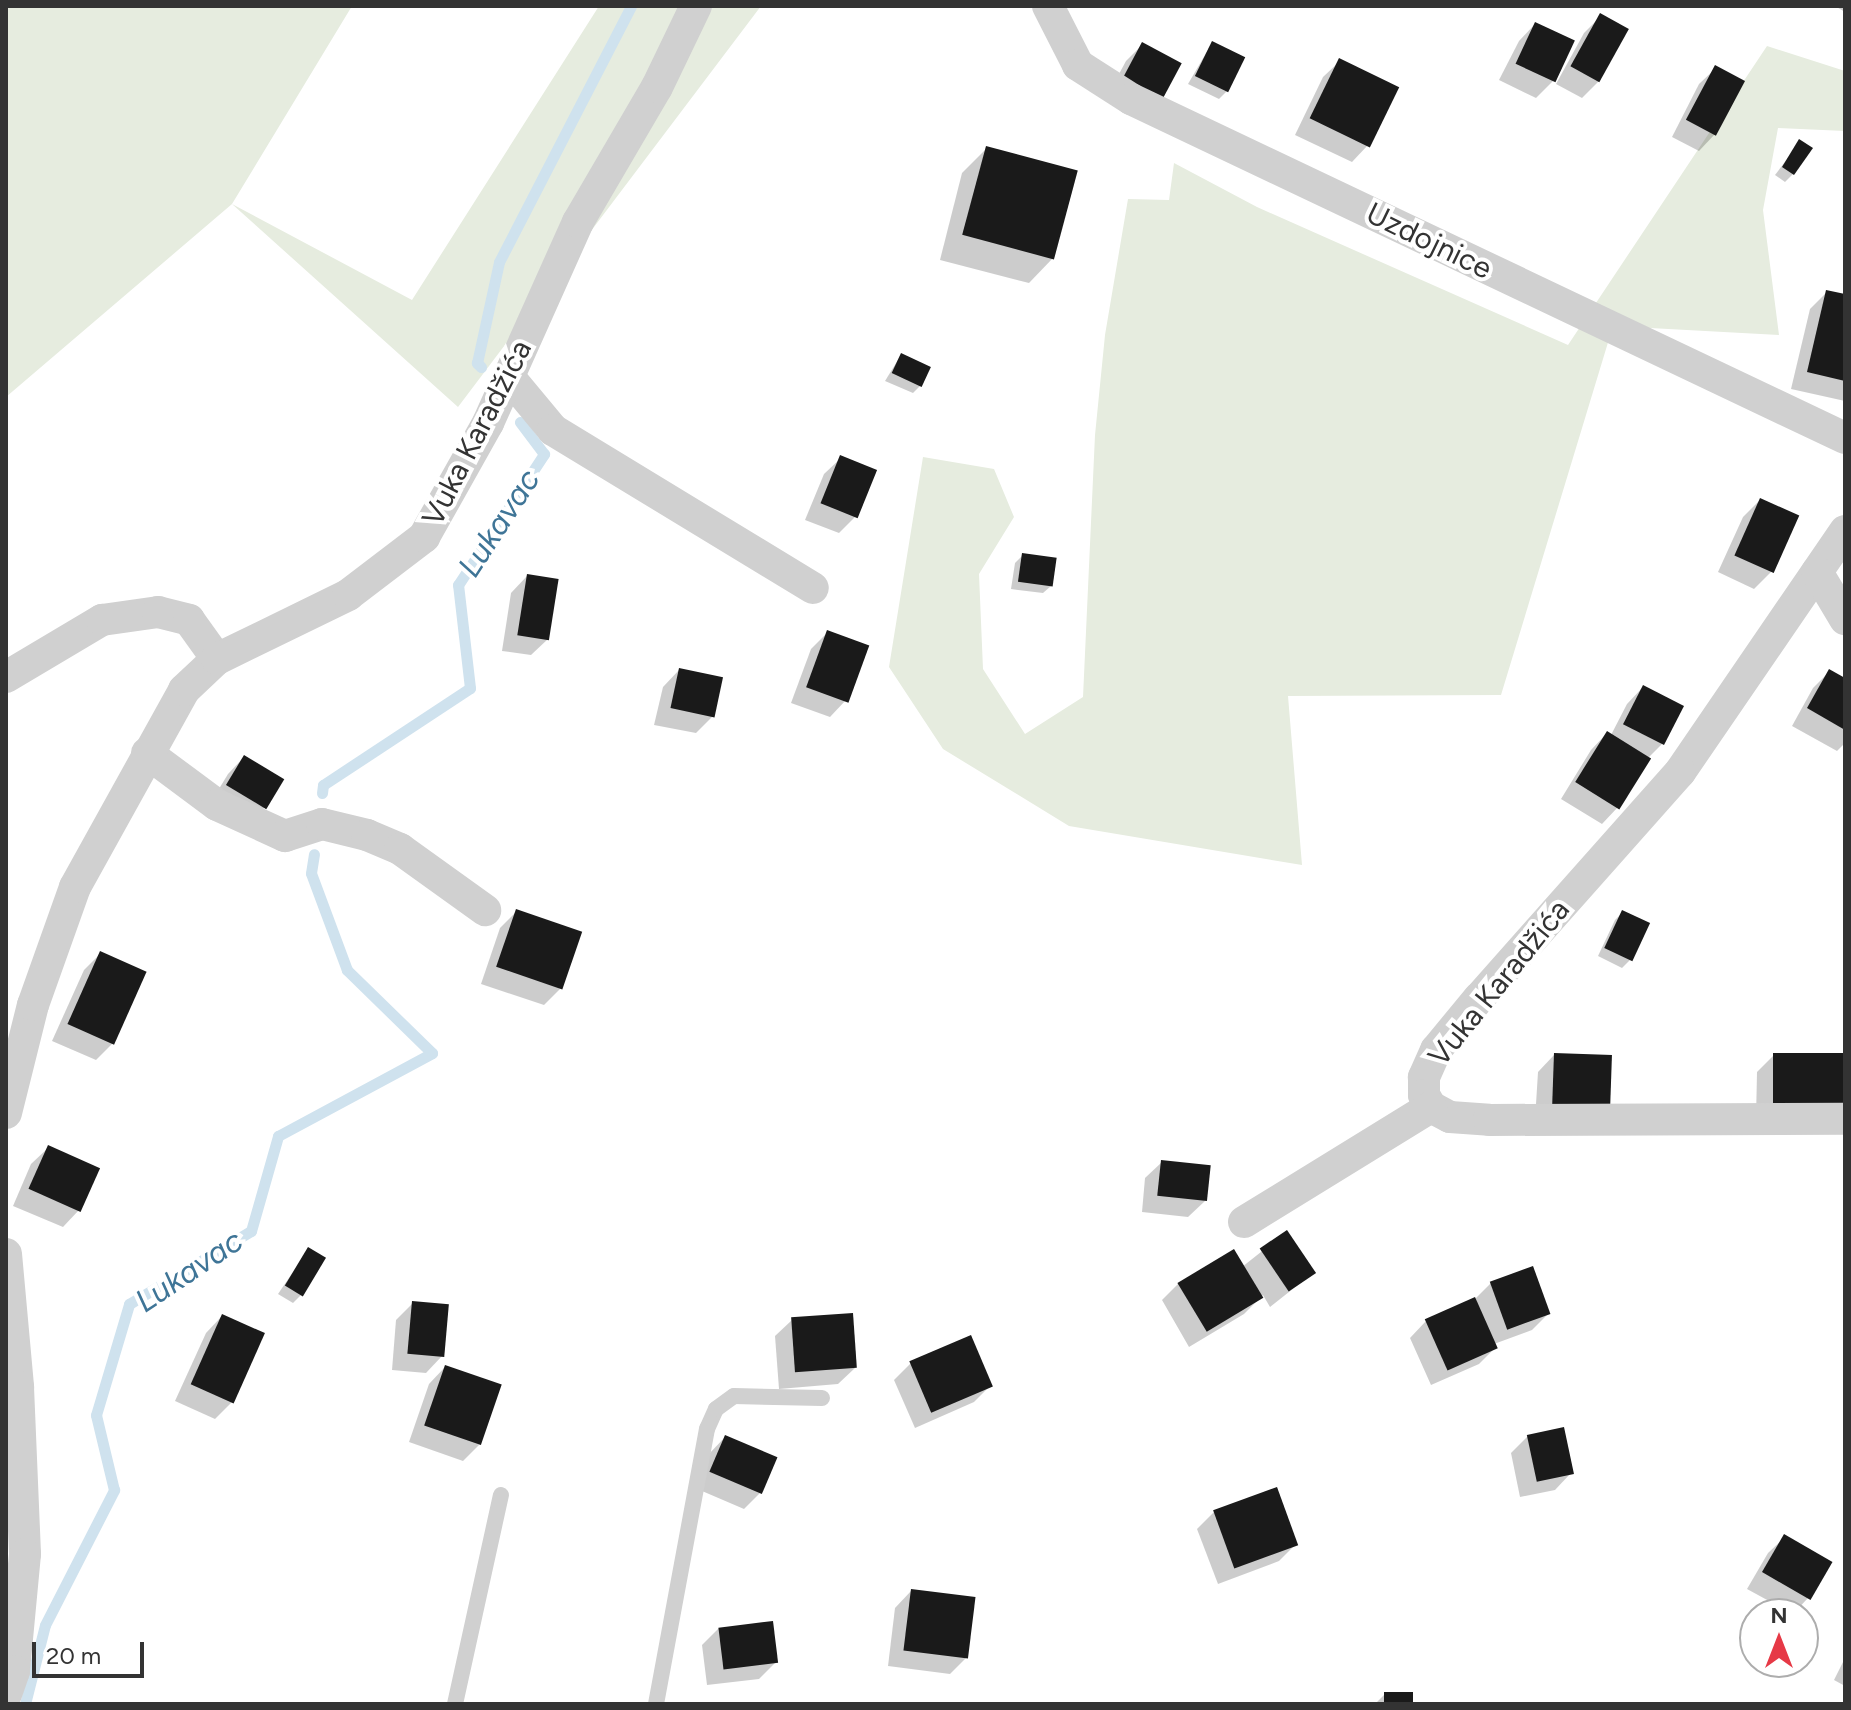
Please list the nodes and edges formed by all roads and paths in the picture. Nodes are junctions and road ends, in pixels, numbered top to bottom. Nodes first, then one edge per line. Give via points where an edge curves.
1 (696, 6) edge
2 (1048, 6) edge
3 (509, 377) junction
4 (1845, 438) edge
5 (1845, 531) edge
6 (1817, 572) junction
7 (813, 588) dead end
8 (1845, 619) edge
9 (217, 659) junction
10 (6, 677) edge
11 (147, 753) junction
12 (485, 910) dead end
13 (1431, 1107) junction
14 (6, 1113) edge
15 (1845, 1119) edge
16 (1244, 1222) dead end
17 (6, 1254) edge
18 (822, 1398) dead end
19 (501, 1495) dead end
20 (6, 1694) edge
21 (455, 1704) edge
22 (656, 1704) edge

1 - 3 street, Vuka Karadžića via 657,87 578,222
2 - 4 street, Uzdojnice via 1078,65 1131,99
3 - 7 street via 553,430
3 - 9 street, Vuka Karadžića via 424,537 348,595
5 - 6 street, Vuka Karadžića
6 - 8 street
6 - 13 street, Vuka Karadžića via 1680,772 1436,1050 1424,1077 1424,1095
9 - 10 street via 189,620 158,612 102,620
9 - 11 street, Vuka Karadžića via 184,690
11 - 12 street via 217,805 285,836 322,824 400,849
11 - 14 street, Vuka Karadžića via 75,887 33,1005
13 - 15 street, Vuka Karadžića via 1450,1117 1489,1120
13 - 16 street
17 - 20 street via 25,1554 14,1671
18 - 22 lane via 734,1396 716,1409 707,1429
19 - 21 lane

